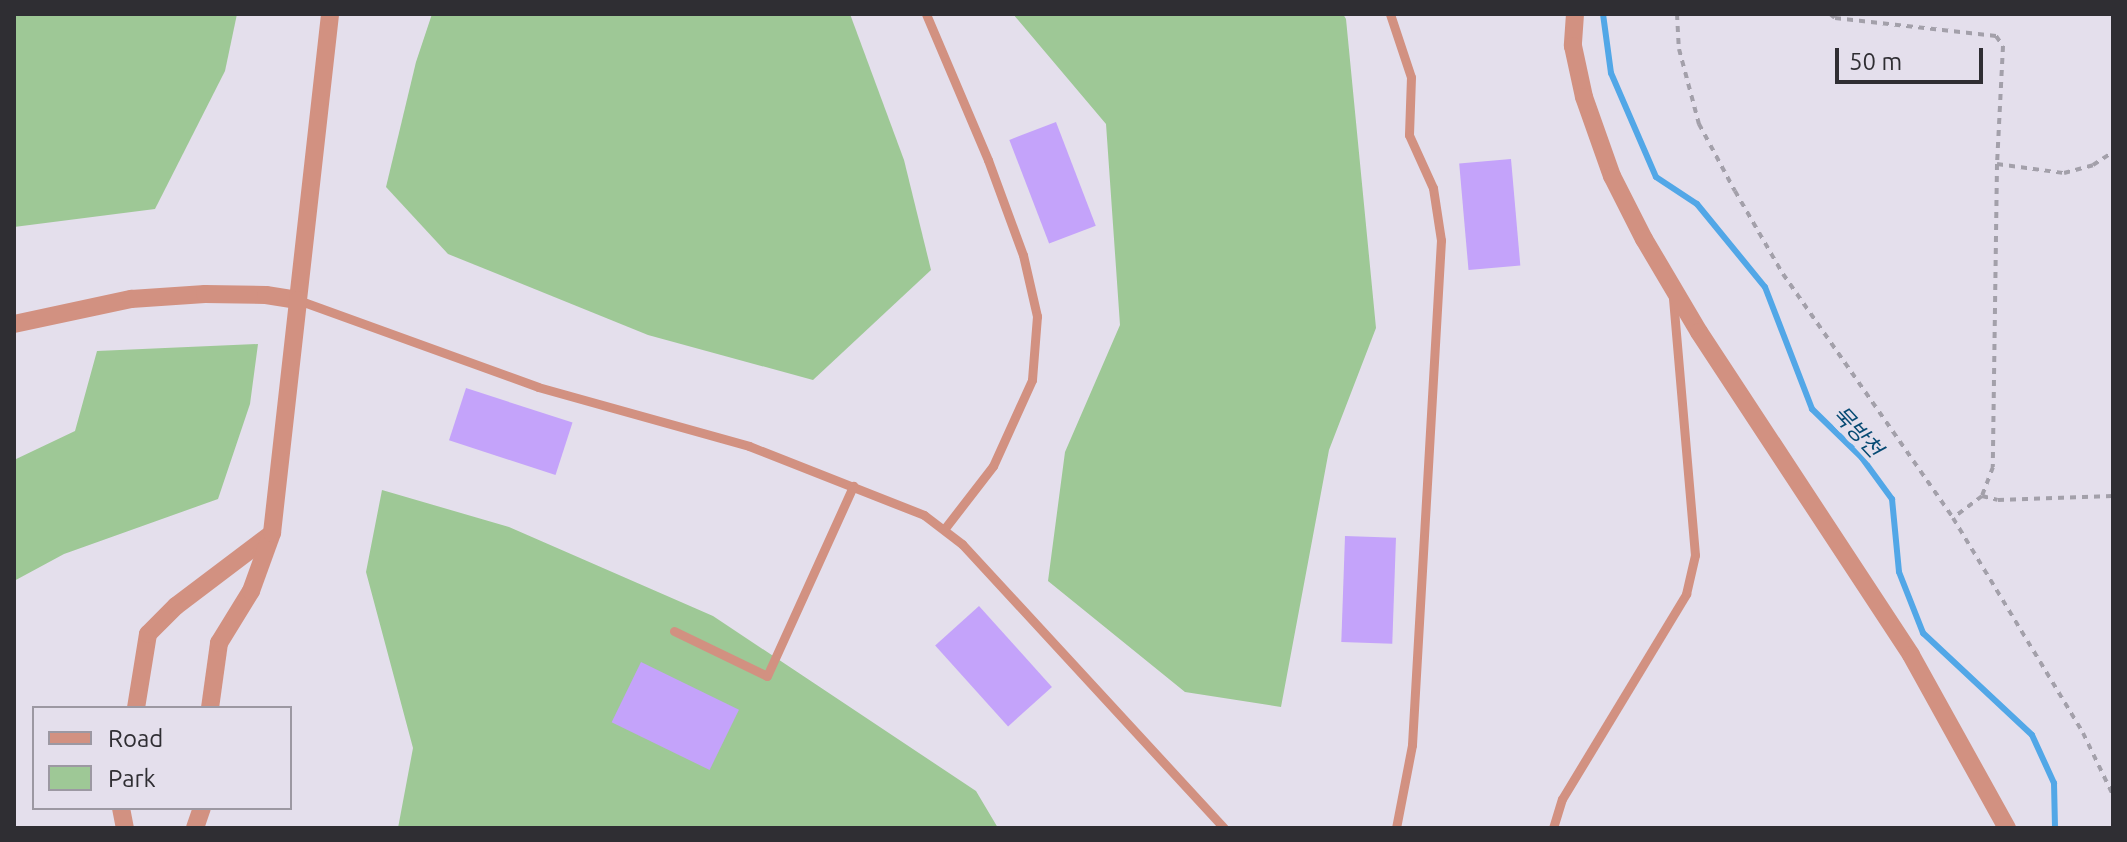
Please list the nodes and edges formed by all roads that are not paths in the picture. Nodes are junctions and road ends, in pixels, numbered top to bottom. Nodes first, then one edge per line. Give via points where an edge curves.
1 (330, 14) edge
2 (926, 14) edge
3 (1390, 14) edge
4 (1575, 14) edge
5 (1672, 287) junction
6 (298, 300) junction
7 (14, 324) edge
8 (853, 486) junction
9 (945, 528) junction
10 (272, 533) junction
11 (674, 631) dead end
12 (136, 706) edge
13 (210, 706) edge
14 (1224, 828) edge
15 (1396, 828) edge
16 (1553, 828) edge
17 (2007, 828) edge

1 - 6 street
2 - 9 lane via 1023,255 1037,316 1032,380 993,466
3 - 15 lane via 1411,77 1409,135 1433,188 1441,240 1412,745
4 - 5 street via 1573,46 1584,97 1612,176
5 - 16 lane via 1695,555 1686,594 1562,799
5 - 17 street via 1911,655
6 - 7 street via 205,294 131,299
6 - 8 lane via 525,382 749,446
6 - 10 street
8 - 9 lane
8 - 11 lane via 767,676
9 - 14 lane
10 - 12 street via 176,606 148,634
10 - 13 street via 251,591 219,643

